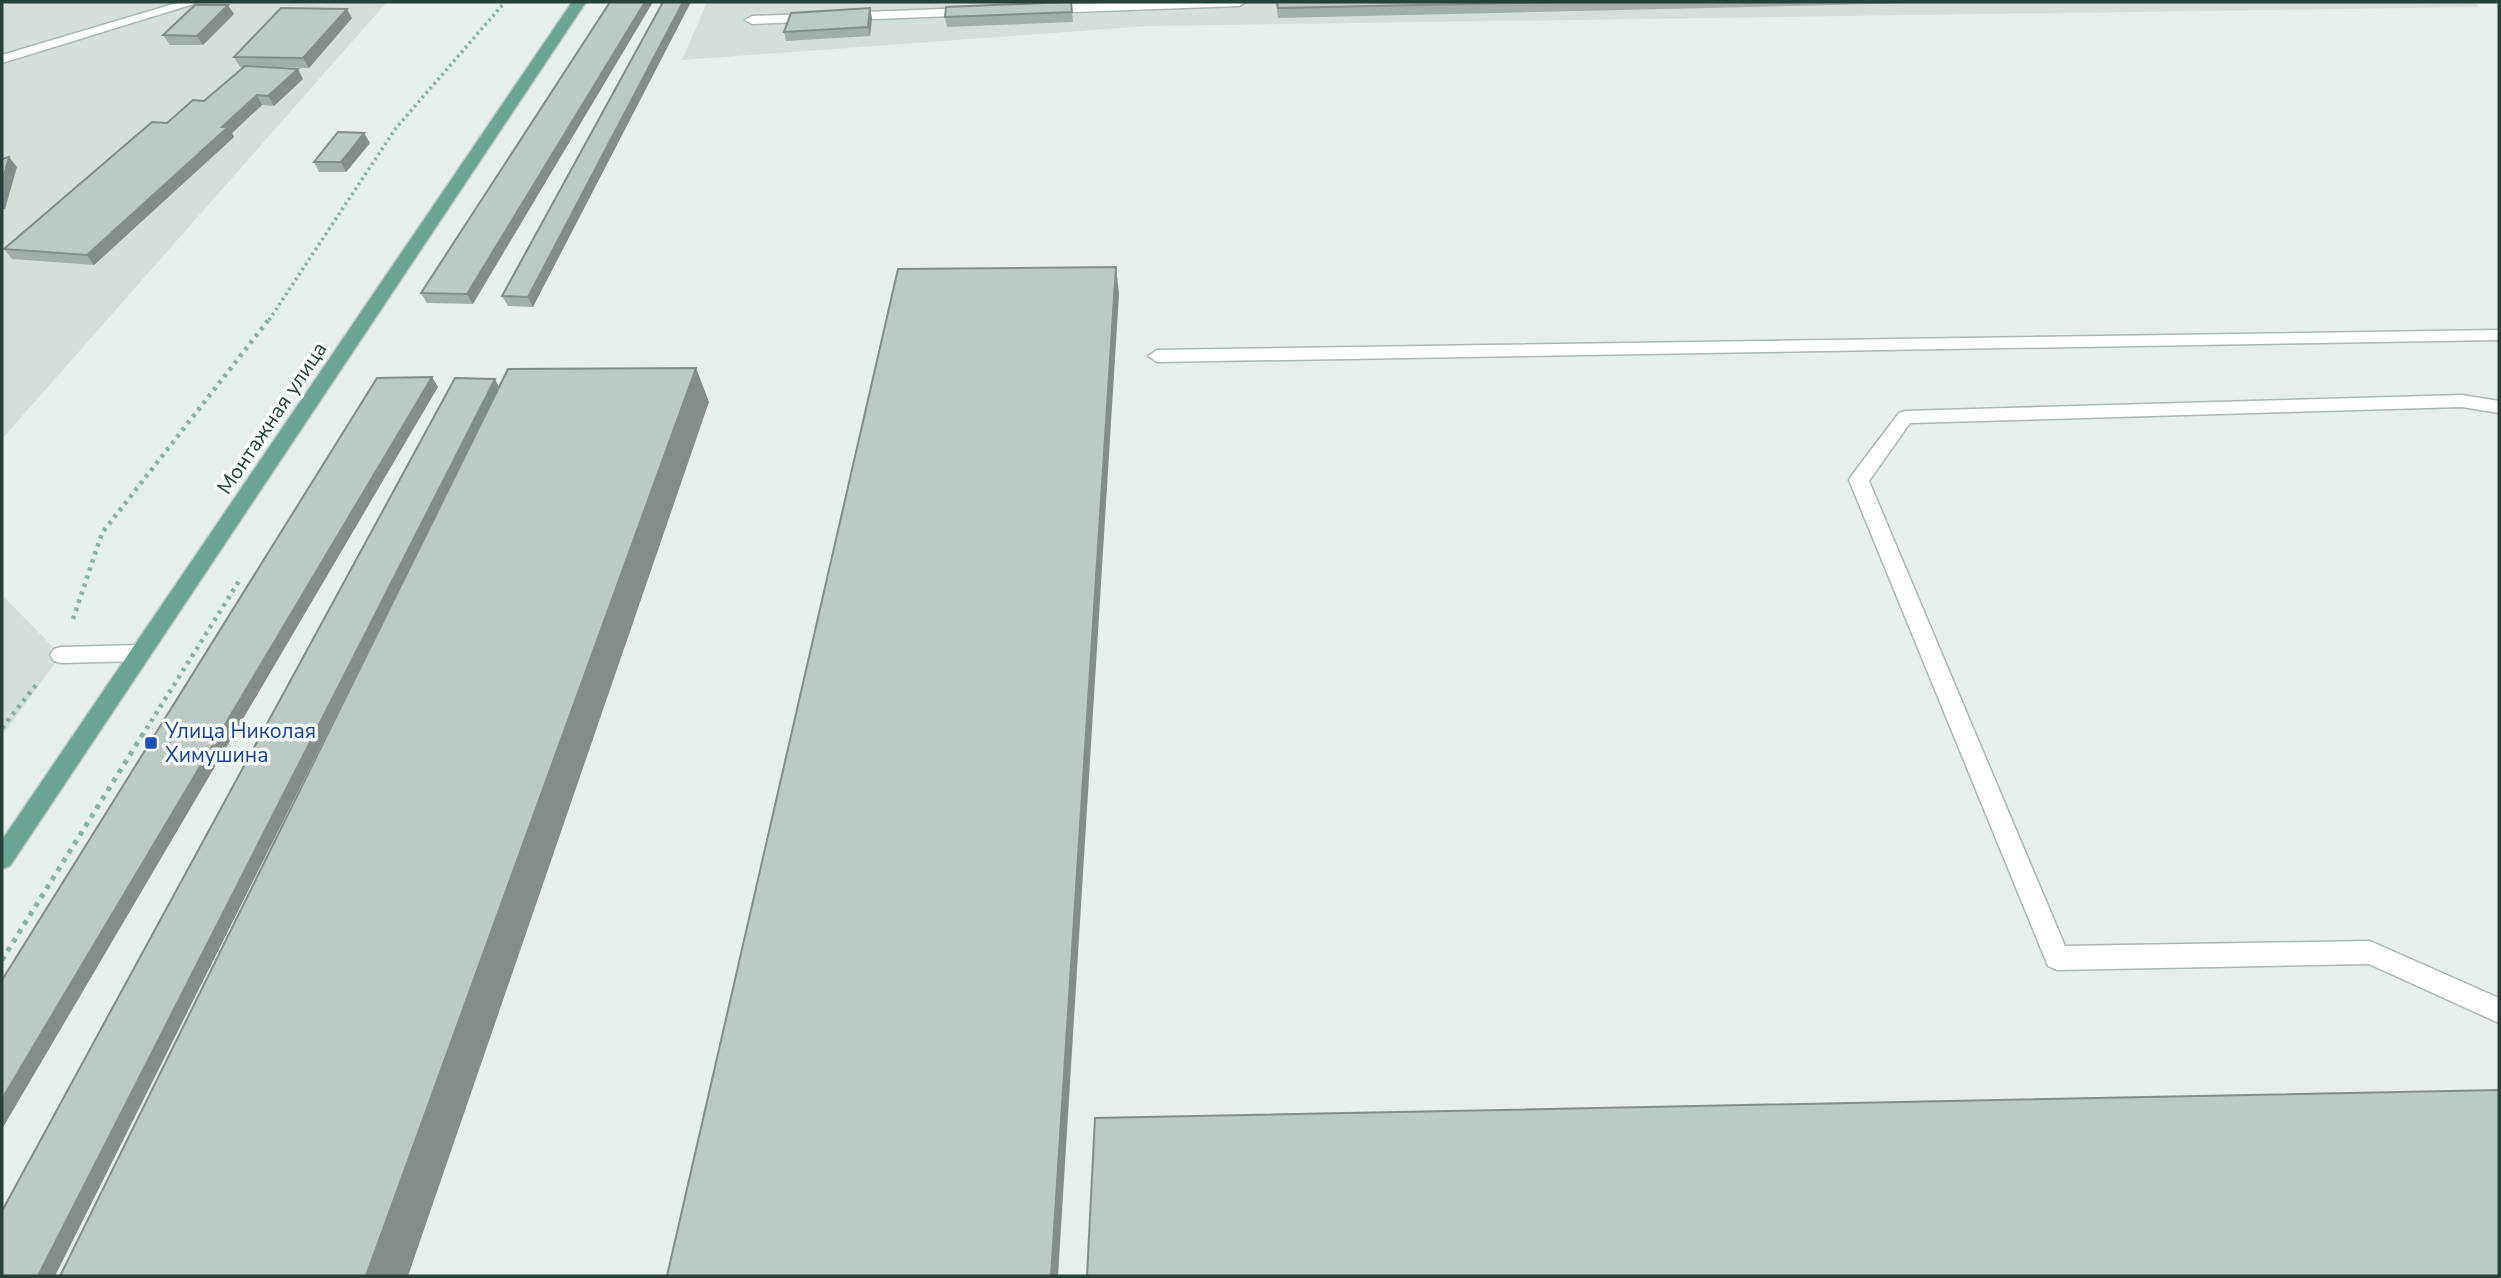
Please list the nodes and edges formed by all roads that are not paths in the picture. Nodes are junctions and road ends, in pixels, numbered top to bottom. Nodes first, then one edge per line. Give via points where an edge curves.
1 (193, 2) edge
2 (579, 2) edge
3 (1239, 2) edge
4 (1028, 10) edge
5 (987, 11) edge
6 (752, 20) dead end
7 (2, 59) edge
8 (2499, 335) edge
9 (1157, 356) dead end
10 (2499, 407) edge
11 (140, 653) junction
12 (61, 655) road end
13 (2, 859) edge
14 (2499, 1011) edge

1 - 7 lane
2 - 11 main road, Монтажная улица
3 - 4 lane
5 - 6 lane
8 - 9 lane
10 - 14 lane via 2462,401 1905,417 1859,480 2057,958 2370,952
11 - 12 lane
11 - 13 main road, Монтажная улица

